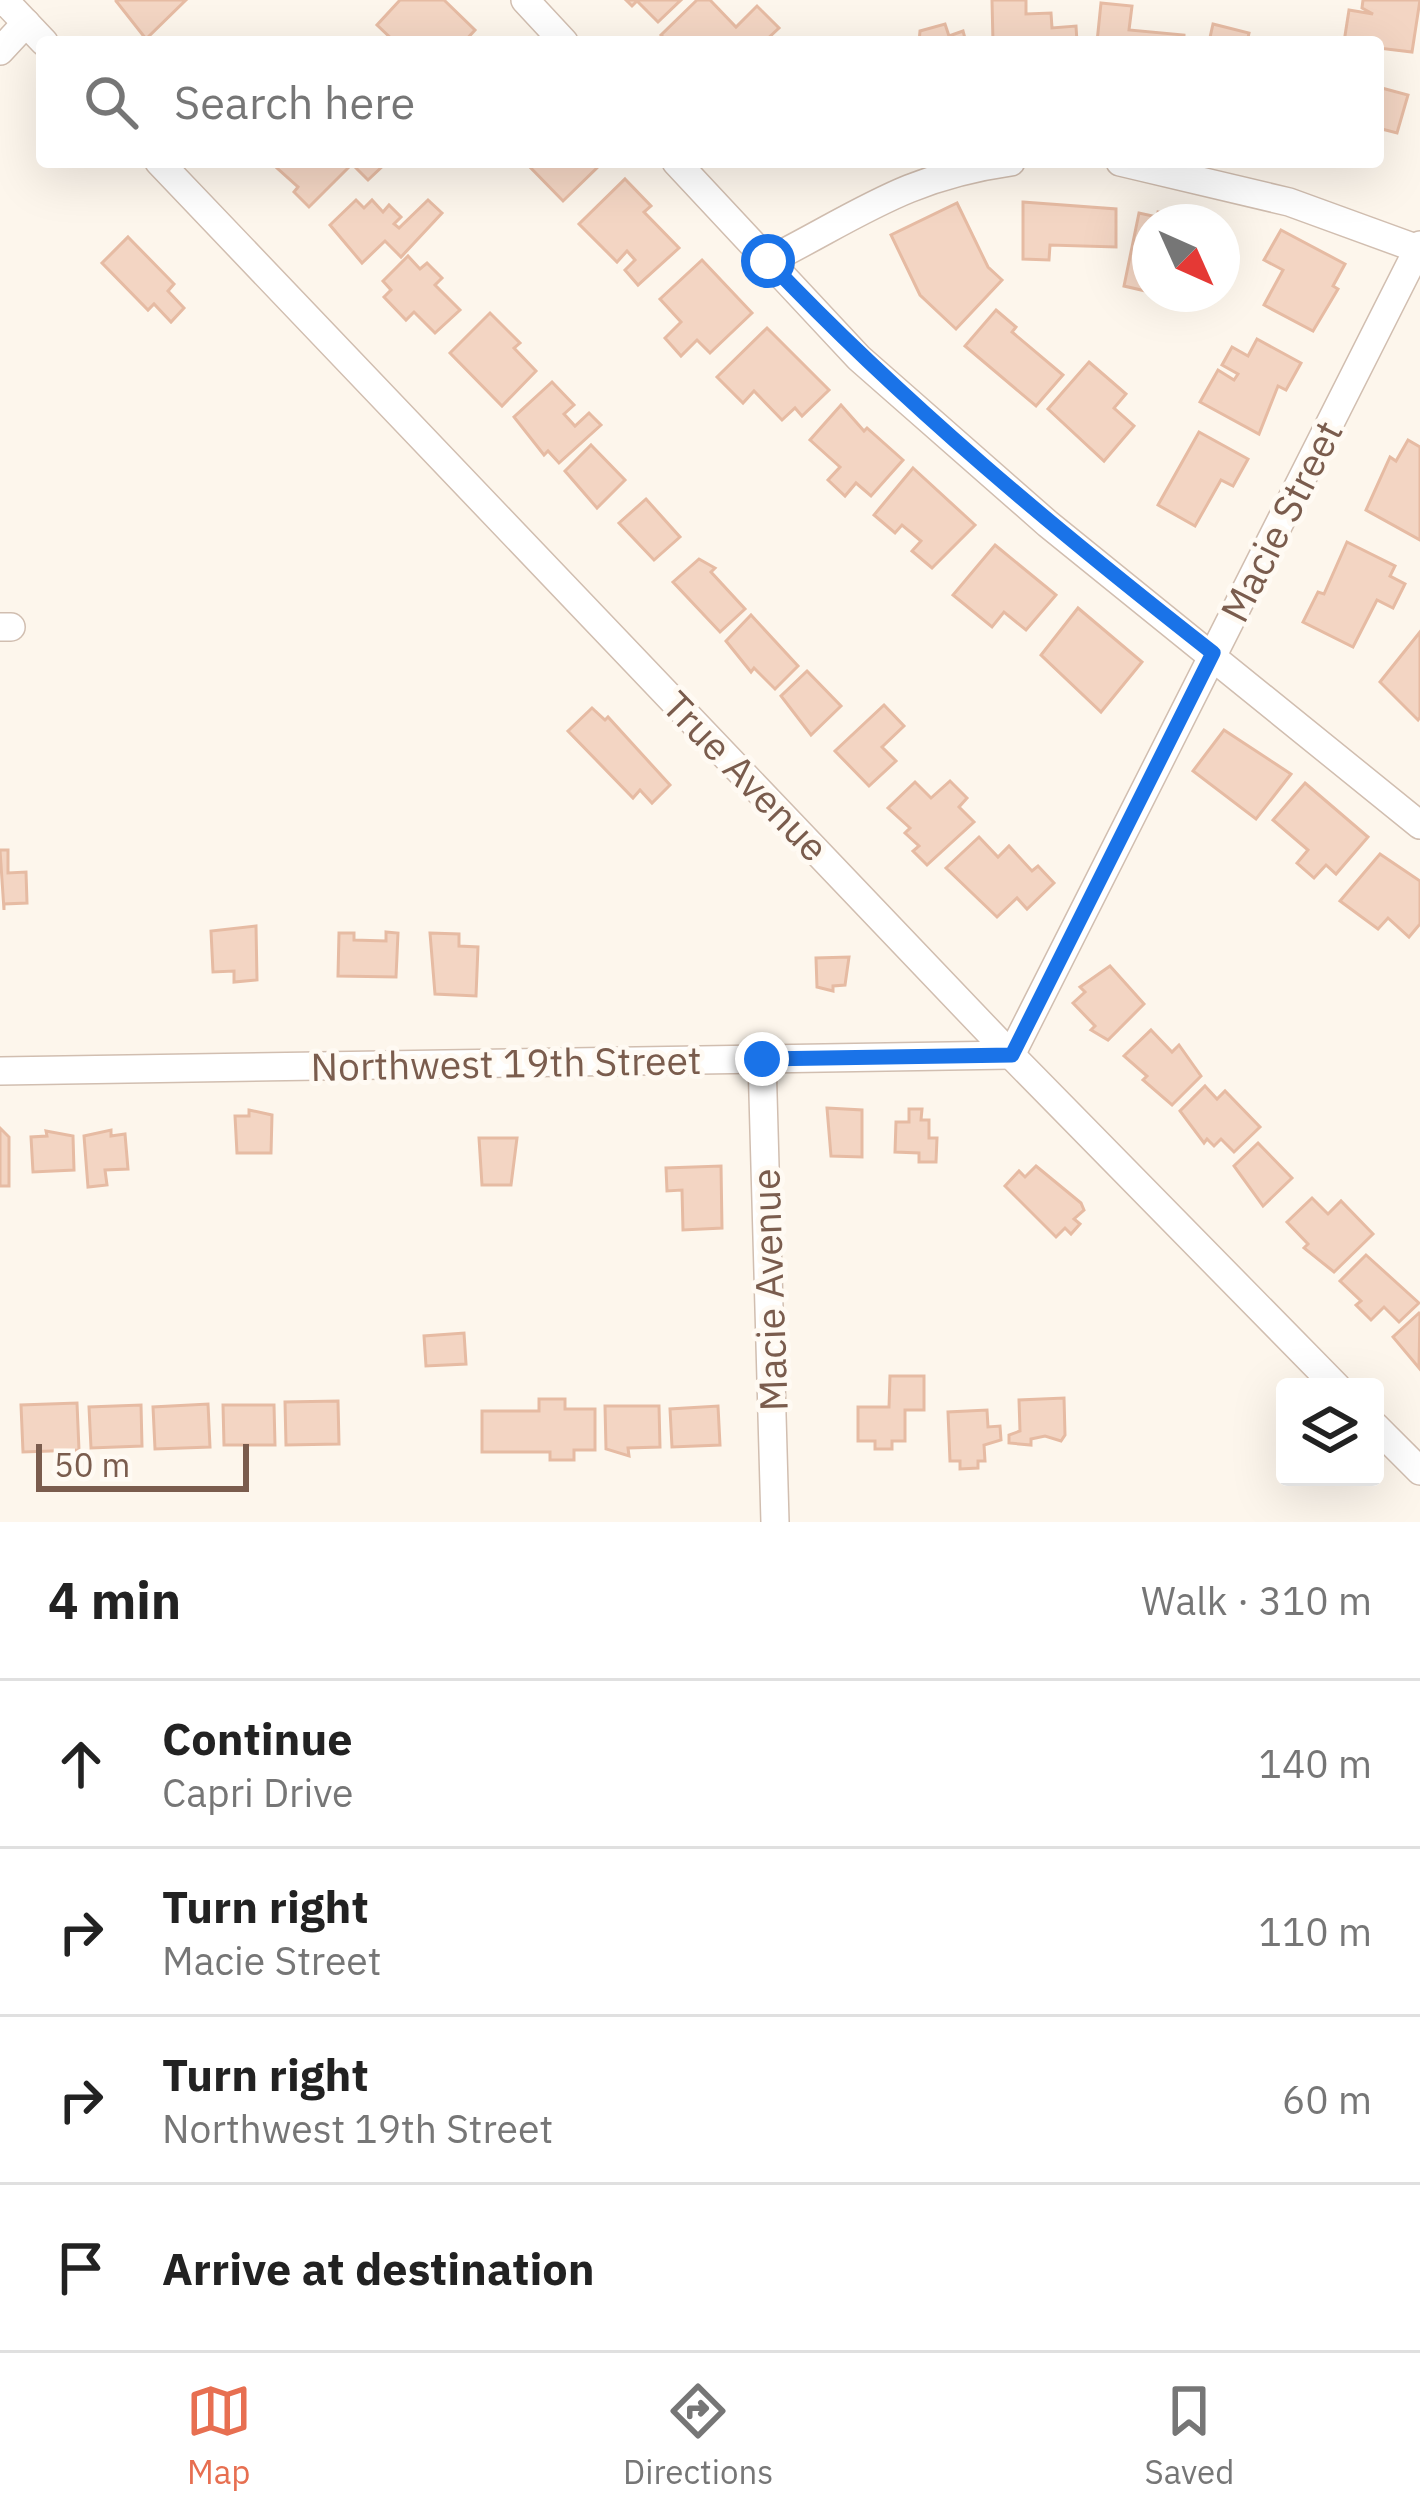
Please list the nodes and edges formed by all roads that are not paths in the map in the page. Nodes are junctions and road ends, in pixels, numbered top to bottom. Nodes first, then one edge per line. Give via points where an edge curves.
1 (4, 0) edge
2 (525, 0) edge
3 (35, 33) edge
4 (558, 36) edge
5 (0, 50) edge
6 (165, 168) edge
7 (682, 168) edge
8 (967, 168) edge
9 (1145, 168) edge
10 (1419, 247) edge
11 (768, 261) junction
12 (1213, 653) junction
13 (1420, 825) edge
14 (1012, 1055) junction
15 (762, 1059) junction
16 (0, 1070) edge
17 (1327, 1378) edge
18 (1384, 1435) edge
19 (1420, 1471) edge
20 (776, 1522) edge

1 - 3 street
2 - 4 street
3 - 5 street
6 - 14 street, True Avenue
7 - 11 street
8 - 11 street via 892,192
9 - 10 street via 1289,202
10 - 12 street, Macie Street
11 - 12 street via 860,358 1031,509
12 - 13 street
12 - 14 street, Macie Street
14 - 15 street, Northwest 19th Street
14 - 17 street, True Avenue
15 - 16 street, Northwest 19th Street
15 - 20 street, Macie Avenue
18 - 19 street

